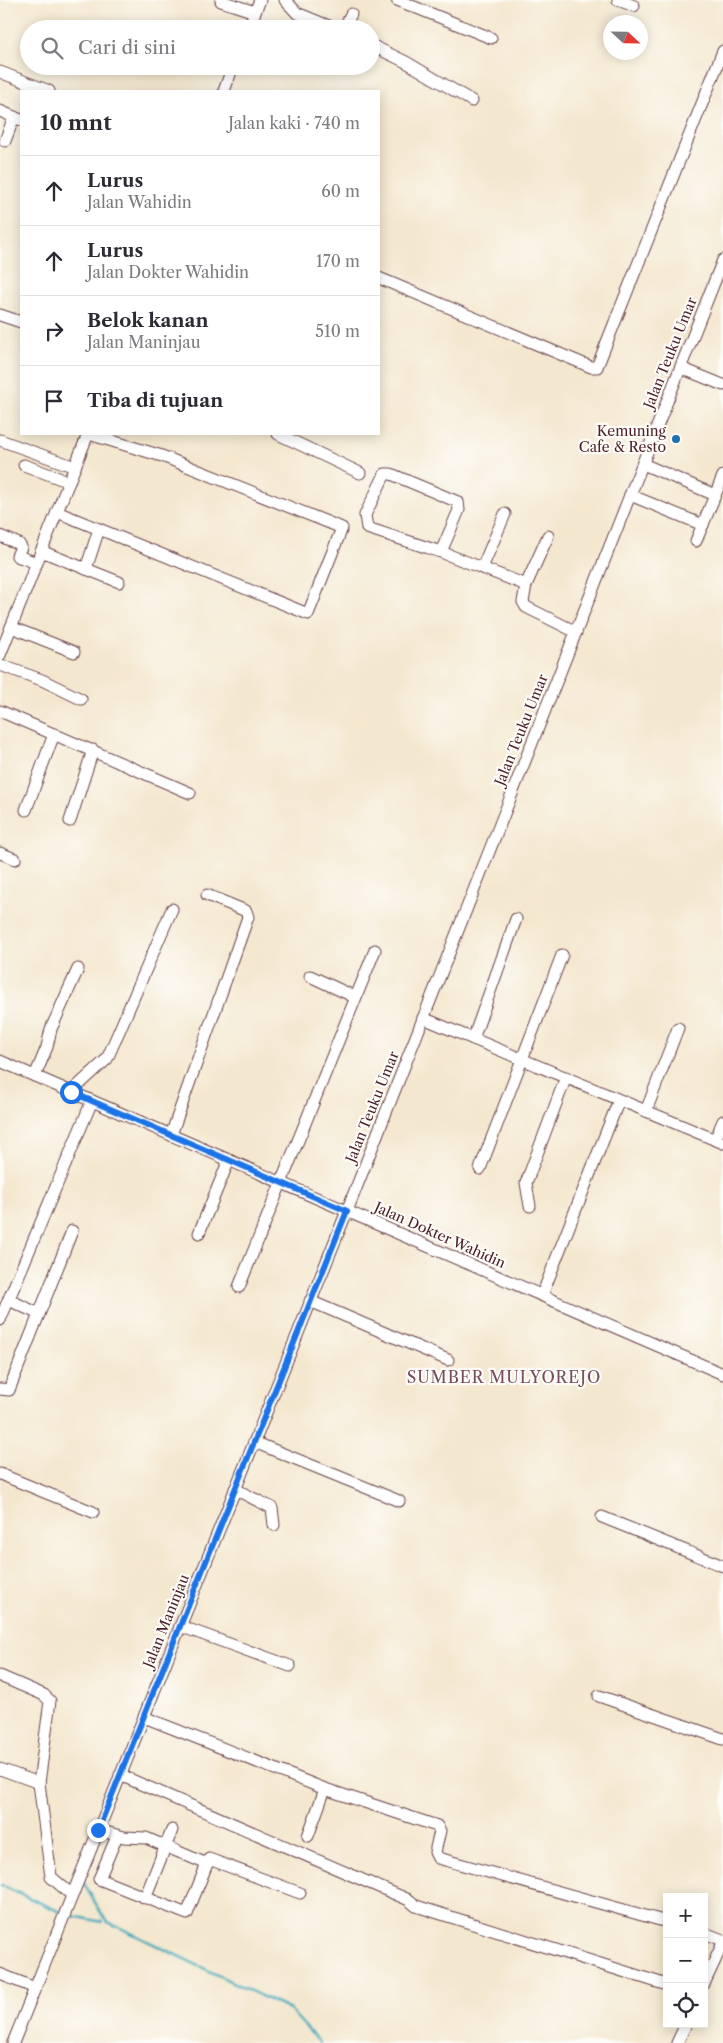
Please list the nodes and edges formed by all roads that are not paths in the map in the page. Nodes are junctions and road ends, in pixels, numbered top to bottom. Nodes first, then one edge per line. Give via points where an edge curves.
1 (260, 0) edge
2 (285, 0) edge
3 (397, 0) edge
4 (618, 0) edge
5 (221, 1) dead end
6 (634, 6) dead end
7 (255, 12) junction
8 (351, 14) dead end
9 (252, 20) edge
10 (313, 20) edge
11 (348, 20) edge
12 (491, 38) dead end
13 (380, 49) edge
14 (723, 51) edge
15 (0, 72) edge
16 (230, 75) edge
17 (46, 90) edge
18 (224, 90) edge
19 (472, 101) dead end
20 (0, 111) edge
21 (18, 118) edge
22 (6, 141) dead end
23 (723, 260) edge
24 (380, 278) edge
25 (718, 288) edge
26 (0, 315) edge
27 (20, 322) edge
28 (681, 368) junction
29 (723, 385) edge
30 (88, 435) edge
31 (91, 435) edge
32 (280, 435) edge
33 (0, 440) edge
34 (642, 464) junction
35 (24, 465) dead end
36 (74, 467) junction
37 (360, 472) dead end
38 (723, 476) edge
39 (69, 482) junction
40 (630, 494) junction
41 (715, 494) junction
42 (57, 512) junction
43 (505, 514) dead end
44 (702, 525) junction
45 (99, 529) junction
46 (0, 536) edge
47 (548, 536) dead end
48 (696, 541) dead end
49 (41, 551) junction
50 (441, 552) junction
51 (36, 563) junction
52 (482, 568) junction
53 (86, 569) junction
54 (119, 582) dead end
55 (526, 585) junction
56 (11, 627) junction
57 (576, 632) junction
58 (74, 652) dead end
59 (0, 655) edge
60 (0, 665) edge
61 (81, 699) dead end
62 (0, 711) edge
63 (54, 734) junction
64 (92, 750) junction
65 (190, 793) dead end
66 (26, 810) dead end
67 (70, 821) dead end
68 (0, 853) edge
69 (15, 859) dead end
70 (207, 896) dead end
71 (172, 909) dead end
72 (516, 919) dead end
73 (375, 950) dead end
74 (562, 955) dead end
75 (78, 969) dead end
76 (310, 976) dead end
77 (356, 997) junction
78 (423, 1018) junction
79 (678, 1028) dead end
80 (473, 1039) junction
81 (521, 1059) junction
82 (0, 1063) edge
83 (34, 1076) junction
84 (566, 1077) junction
85 (71, 1092) junction
86 (619, 1100) junction
87 (92, 1101) junction
88 (646, 1111) junction
89 (723, 1121) edge
90 (171, 1135) junction
91 (719, 1141) edge
92 (229, 1160) junction
93 (480, 1169) dead end
94 (280, 1182) junction
95 (530, 1206) dead end
96 (347, 1211) junction
97 (72, 1231) dead end
98 (199, 1233) dead end
99 (239, 1287) dead end
100 (542, 1296) junction
101 (9, 1300) junction
102 (310, 1301) junction
103 (39, 1314) junction
104 (0, 1320) edge
105 (448, 1360) dead end
106 (723, 1374) edge
107 (0, 1390) edge
108 (254, 1442) junction
109 (0, 1474) edge
110 (235, 1489) junction
111 (399, 1501) dead end
112 (93, 1512) dead end
113 (602, 1517) dead end
114 (274, 1525) dead end
115 (723, 1566) edge
116 (180, 1626) junction
117 (290, 1666) dead end
118 (0, 1676) edge
119 (599, 1696) dead end
120 (144, 1716) junction
121 (723, 1739) edge
122 (0, 1769) edge
123 (120, 1775) junction
124 (39, 1782) junction
125 (325, 1789) junction
126 (98, 1830) junction
127 (172, 1830) dead end
128 (117, 1836) junction
129 (308, 1836) dead end
130 (166, 1846) junction
131 (207, 1864) junction
132 (82, 1869) junction
133 (101, 1876) junction
134 (74, 1891) junction
135 (300, 1893) dead end
136 (145, 1898) junction
137 (663, 1921) edge
138 (708, 1935) edge
139 (723, 1941) edge
140 (0, 1974) edge
141 (704, 1983) edge
142 (663, 1984) edge
143 (35, 1988) junction
144 (684, 2028) edge
145 (13, 2043) edge
146 (677, 2043) edge

1 - 7 street
2 - 10 street via 298,14
3 - 12 street
4 - 6 street
5 - 7 street
7 - 9 street
8 - 11 street
13 - 19 street
14 - 24 street via 597,367
15 - 17 street
16 - 18 street
20 - 21 street
21 - 22 street
23 - 25 street, Jalan Teuku Umar
25 - 28 street, Jalan Teuku Umar
26 - 27 street
28 - 29 street
28 - 34 street, Jalan Teuku Umar
30 - 36 street
31 - 45 street via 162,456 342,528 308,614
32 - 37 street
33 - 36 street
34 - 40 street, Jalan Teuku Umar
34 - 41 street
35 - 39 street
36 - 39 street
38 - 41 street
39 - 42 street
40 - 44 street
40 - 57 street, Jalan Teuku Umar
41 - 44 street
42 - 45 street
42 - 49 street
43 - 52 street
44 - 48 street
45 - 53 street
46 - 51 street via 19,544 17,556
47 - 55 street
49 - 51 street
49 - 53 street
50 - 50 street via 459,510 458,502 385,474 365,515 367,528
50 - 52 street
51 - 56 street
52 - 55 street
53 - 54 street
55 - 57 street via 523,602 526,607
56 - 58 street
56 - 59 street
57 - 78 street, Jalan Teuku Umar
60 - 61 street
62 - 63 street
63 - 64 street
63 - 66 street
64 - 65 street
64 - 67 street
68 - 69 street
70 - 90 street via 246,911 248,917
71 - 85 street via 108,1059
72 - 80 street
73 - 77 street
74 - 81 street
75 - 83 street
76 - 77 street
77 - 94 street
78 - 80 street
78 - 96 street, Jalan Teuku Umar
79 - 88 street
80 - 81 street
81 - 84 street
81 - 93 street
82 - 83 street, Jalan Dokter Wahidin
83 - 85 street, Jalan Dokter Wahidin
84 - 86 street
84 - 95 street via 526,1182
85 - 87 street, Jalan Dokter Wahidin
86 - 88 street
86 - 100 street
87 - 90 street, Jalan Dokter Wahidin
87 - 101 street
88 - 91 street
89 - 91 street
90 - 92 street, Jalan Dokter Wahidin
92 - 94 street, Jalan Dokter Wahidin
92 - 98 street
94 - 96 street, Jalan Dokter Wahidin
94 - 99 street
96 - 100 street, Jalan Dokter Wahidin
96 - 102 street, Jalan Maninjau
97 - 103 street
100 - 106 street, Jalan Dokter Wahidin
101 - 103 street
101 - 104 street
102 - 105 street
102 - 108 street, Jalan Maninjau
103 - 107 street via 9,1390
108 - 110 street, Jalan Maninjau
108 - 111 street
109 - 112 street
110 - 114 street via 272,1508
110 - 116 street, Jalan Maninjau
113 - 115 street
116 - 117 street
116 - 120 street, Jalan Maninjau
118 - 124 street via 44,1695 50,1701
119 - 121 street
120 - 123 street, Jalan Maninjau
120 - 125 street
122 - 124 street
123 - 126 street, Jalan Maninjau
123 - 142 street via 416,1906
124 - 134 street via 51,1877
125 - 129 street
125 - 137 street via 437,1826 440,1831 435,1852 438,1858
126 - 128 street
126 - 132 street, Jalan Maninjau
127 - 130 street
128 - 130 street via 146,1838
128 - 133 street
130 - 131 street
130 - 136 street
131 - 135 street via 209,1859
131 - 136 street via 187,1914
132 - 133 street
132 - 134 street, Jalan Maninjau
133 - 136 street via 99,1879
134 - 143 street, Jalan Maninjau
138 - 139 street
139 - 141 street
140 - 143 street
143 - 145 street, Jalan Maninjau
144 - 146 street

